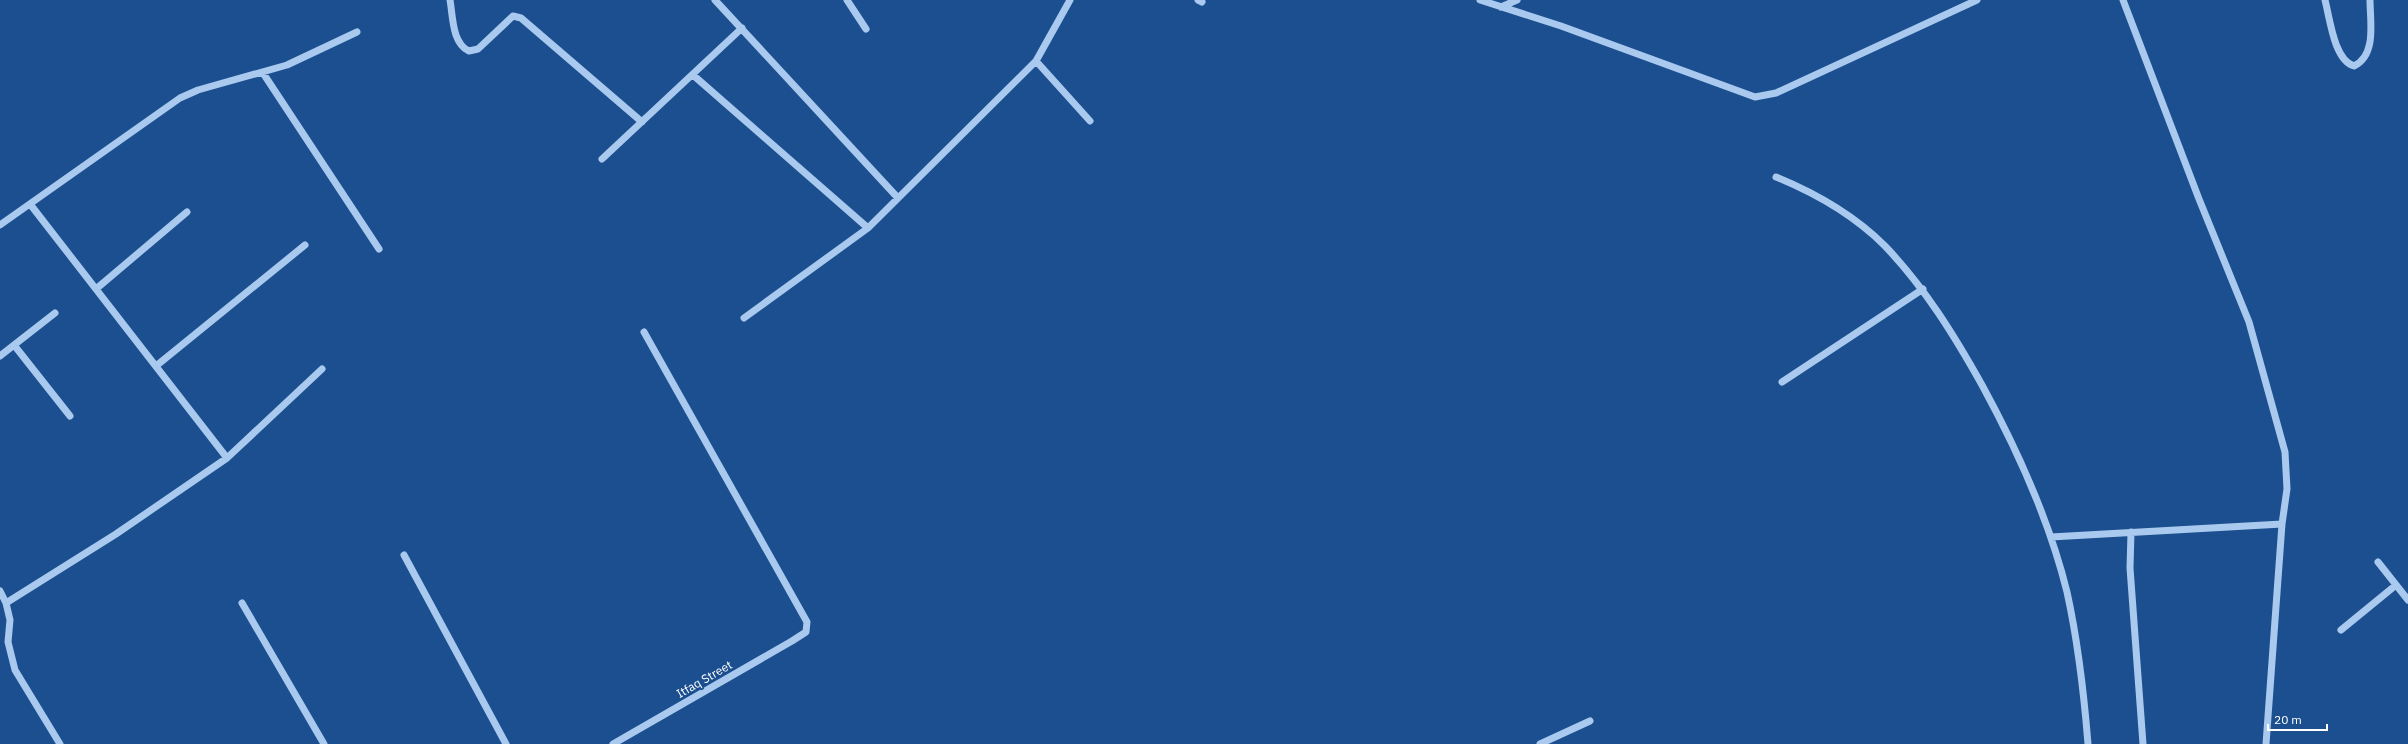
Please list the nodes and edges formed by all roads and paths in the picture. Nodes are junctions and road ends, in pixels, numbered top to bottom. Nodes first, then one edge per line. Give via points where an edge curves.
1 (450, 0) edge
2 (715, 0) edge
3 (847, 0) edge
4 (1070, 0) edge
5 (1480, 0) edge
6 (1517, 0) edge
7 (1977, 0) edge
8 (2123, 0) edge
9 (2325, 0) edge
10 (2370, 0) edge
11 (1501, 7) junction
12 (742, 28) junction
13 (866, 29) dead end
14 (357, 32) dead end
15 (1036, 61) junction
16 (263, 73) junction
17 (693, 75) junction
18 (1090, 121) dead end
19 (642, 122) junction
20 (602, 159) dead end
21 (1776, 177) dead end
22 (898, 198) junction
23 (30, 204) junction
24 (187, 212) dead end
25 (0, 226) edge
26 (868, 228) junction
27 (305, 245) dead end
28 (379, 249) dead end
29 (96, 290) junction
30 (1923, 290) junction
31 (55, 313) dead end
32 (744, 318) dead end
33 (644, 332) dead end
34 (14, 345) junction
35 (0, 356) edge
36 (156, 366) junction
37 (322, 368) dead end
38 (1782, 382) dead end
39 (70, 416) dead end
40 (227, 458) junction
41 (2282, 524) junction
42 (2131, 532) junction
43 (2051, 537) junction
44 (404, 555) dead end
45 (2378, 562) dead end
46 (2396, 585) junction
47 (0, 591) edge
48 (2408, 600) edge
49 (6, 603) junction
50 (242, 603) dead end
51 (2341, 630) dead end
52 (1590, 721) dead end
53 (60, 744) edge
54 (324, 744) edge
55 (506, 744) edge
56 (613, 744) edge
57 (1540, 744) edge
58 (2088, 744) edge
59 (2143, 744) edge
60 (2266, 744) edge

1 - 19 street via 456,39 462,48 469,51 478,49 513,16 521,18
2 - 12 street
3 - 13 street
4 - 15 street
5 - 11 street
6 - 11 street
7 - 11 street via 1776,93 1755,97 1561,26
8 - 41 street via 2199,199 2250,322 2285,452 2287,489
9 - 10 street via 2340,55 2348,64 2354,66 2364,59 2369,48
12 - 17 street
12 - 22 street
14 - 16 street via 287,65
15 - 18 street
15 - 22 street
16 - 23 street via 198,90 180,98
16 - 28 street
17 - 19 street
17 - 26 street
19 - 20 street
21 - 30 street via 1810,191 1852,220 1884,245
22 - 26 street
23 - 25 street
23 - 29 street
24 - 29 street
26 - 32 street
27 - 36 street
29 - 36 street
30 - 38 street
30 - 43 street via 1955,337 2007,430
31 - 34 street
33 - 56 street, Itfaq Street via 807,622 806,632
34 - 35 street
34 - 39 street
36 - 40 street
37 - 40 street
40 - 49 street via 116,534
41 - 42 street
41 - 60 street
42 - 43 street
42 - 59 street via 2130,568
43 - 58 street via 2067,593 2075,635
44 - 55 street
45 - 46 street
46 - 48 street
46 - 51 street
47 - 49 street
49 - 53 street via 10,620 8,642 15,670
50 - 54 street
52 - 57 street

